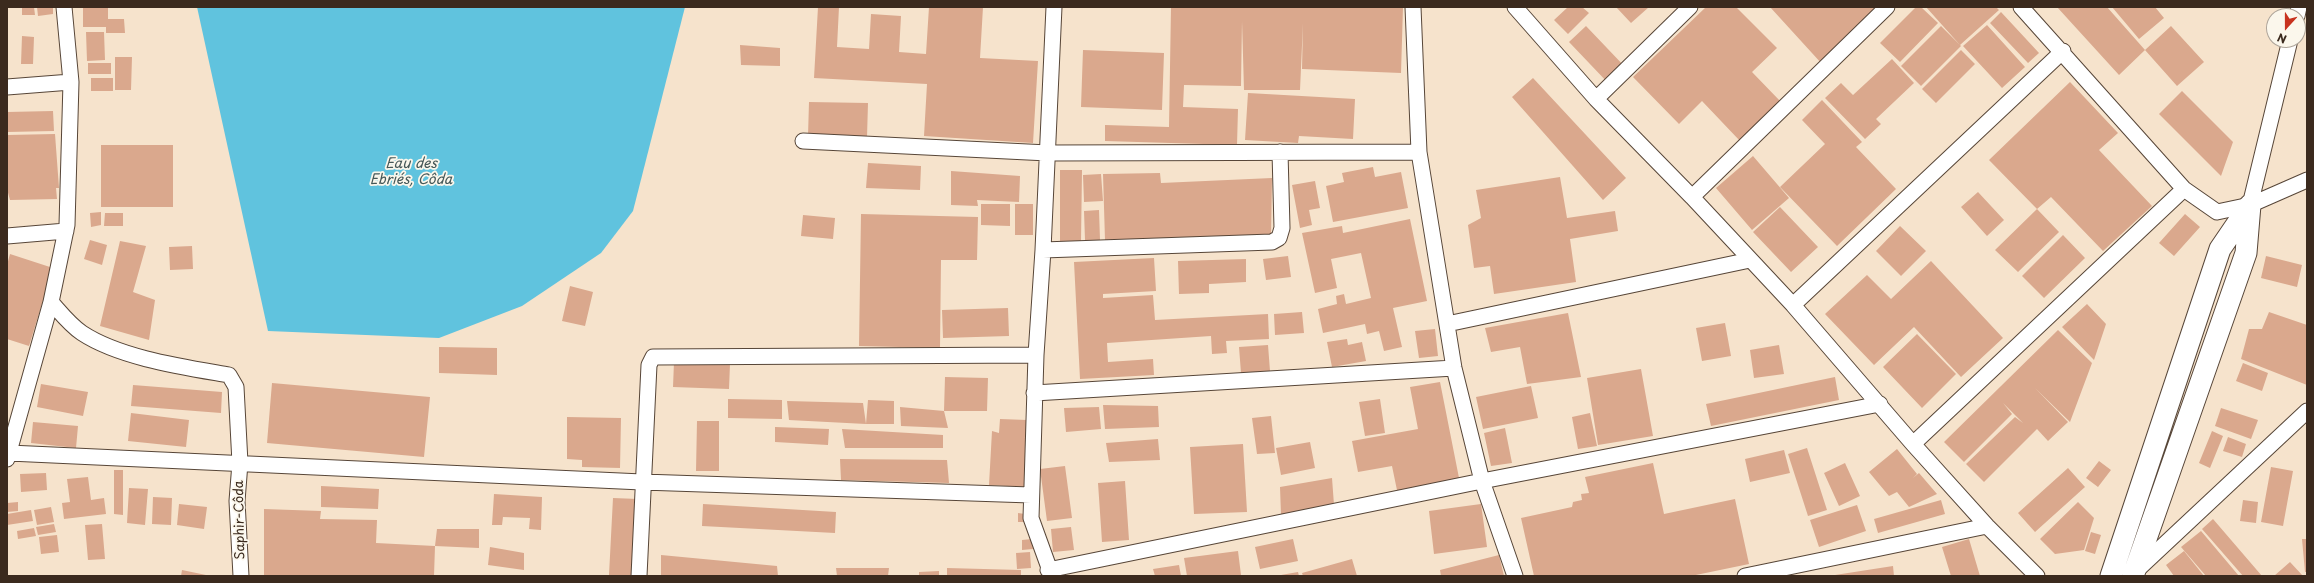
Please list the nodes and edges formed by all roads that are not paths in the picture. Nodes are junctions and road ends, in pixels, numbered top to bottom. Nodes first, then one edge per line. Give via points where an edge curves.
1 (64, 7) edge
2 (1054, 7) edge
3 (1413, 7) edge
4 (1515, 7) edge
5 (1690, 7) edge
6 (1887, 7) edge
7 (2022, 7) edge
8 (2288, 48) edge
9 (2063, 51) junction
10 (71, 82) junction
11 (7, 87) edge
12 (1596, 99) junction
13 (804, 141) dead end
14 (1280, 152) junction
15 (1419, 152) junction
16 (1048, 153) junction
17 (2307, 180) edge
18 (2184, 188) junction
19 (1692, 197) junction
20 (2250, 205) junction
21 (66, 231) junction
22 (7, 236) edge
23 (1043, 250) junction
24 (1750, 260) junction
25 (51, 302) junction
26 (1793, 305) junction
27 (1446, 324) junction
28 (1036, 355) junction
29 (1454, 368) junction
30 (1034, 393) junction
31 (1880, 404) junction
32 (2307, 410) edge
33 (1913, 444) junction
34 (8, 456) edge
35 (240, 463) junction
36 (1482, 481) junction
37 (642, 482) junction
38 (1031, 495) junction
39 (1987, 526) junction
40 (1050, 573) edge
41 (2134, 575) edge
42 (241, 576) edge
43 (639, 576) edge
44 (1515, 576) edge
45 (1745, 576) edge
46 (2037, 576) edge
47 (2111, 576) edge

1 - 10 street
2 - 16 street
3 - 15 street
4 - 12 street
5 - 12 street
6 - 19 street
7 - 9 street
8 - 20 street
9 - 18 street
9 - 26 street
10 - 11 street
10 - 21 street
12 - 19 street
13 - 16 street
14 - 15 street
14 - 16 street
14 - 23 street via 1282,228 1279,238 1272,242
15 - 27 street
16 - 23 street
17 - 20 street
18 - 20 street via 2217,212
18 - 33 street
19 - 24 street
20 - 41 street via 2246,253
20 - 47 street via 2220,249
21 - 22 street
21 - 25 street
23 - 28 street
24 - 26 street
24 - 27 street
25 - 34 street
25 - 35 street, Saphir-Côda via 80,331 96,341 177,366 229,375 236,387
26 - 31 street
27 - 29 street
28 - 30 street
28 - 37 street via 653,357 649,365
29 - 30 street
29 - 36 street
30 - 38 street
31 - 33 street
31 - 36 street
32 - 41 street
33 - 39 street
34 - 35 street
35 - 37 street
35 - 42 street, Saphir-Côda via 237,501
36 - 40 street
36 - 44 street
37 - 38 street
37 - 43 street
38 - 40 street via 1031,518
39 - 45 street
39 - 46 street

